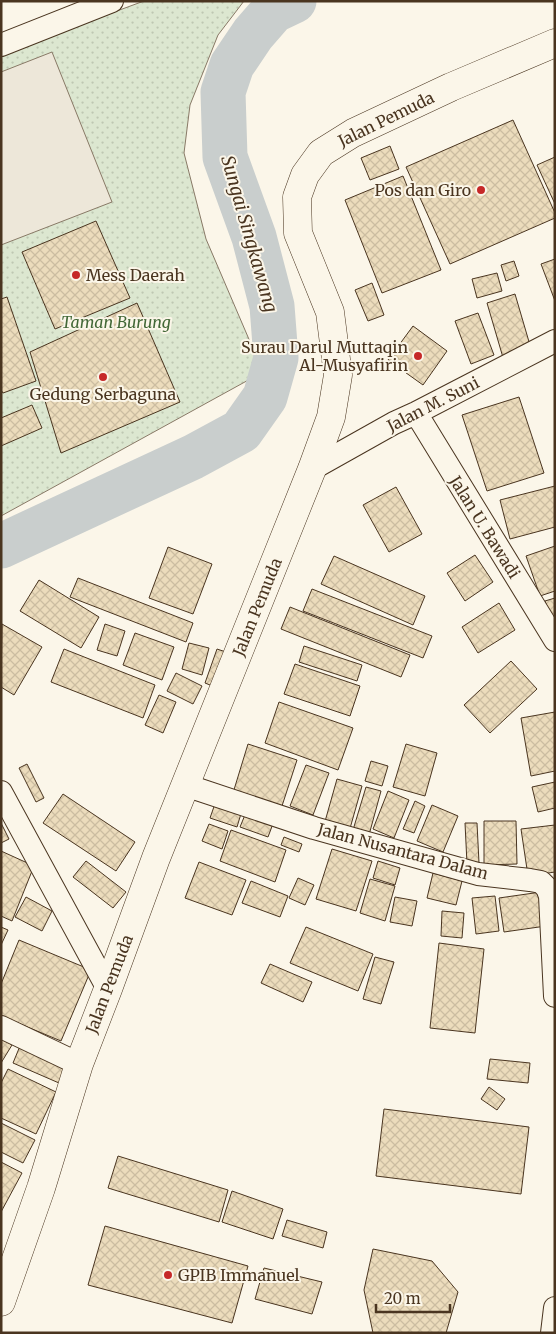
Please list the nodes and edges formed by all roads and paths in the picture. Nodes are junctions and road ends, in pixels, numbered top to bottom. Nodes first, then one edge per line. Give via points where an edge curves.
1 (112, 1) edge
2 (555, 43) edge
3 (1, 45) edge
4 (555, 341) edge
5 (416, 413) junction
6 (312, 469) junction
7 (555, 640) edge
8 (186, 786) junction
9 (1, 792) edge
10 (108, 989) junction
11 (555, 996) edge
12 (1, 1027) edge
13 (79, 1064) junction
14 (1, 1302) edge
15 (555, 1308) edge
16 (552, 1333) edge

1 - 3 street
2 - 6 main road, Jalan Pemuda via 352,133 321,153 305,175 297,197 298,233 330,312 338,375 331,417
4 - 5 street, Jalan M. Suni
5 - 6 street, Jalan M. Suni
5 - 7 street, Jalan U. Bawadi
6 - 8 main road, Jalan Pemuda
8 - 10 main road, Jalan Pemuda
8 - 11 street, Jalan Nusantara Dalam via 314,828 478,874 541,882 550,896
9 - 10 street
10 - 13 main road, Jalan Pemuda
12 - 13 street
13 - 14 main road, Jalan Pemuda via 41,1188
15 - 16 street

